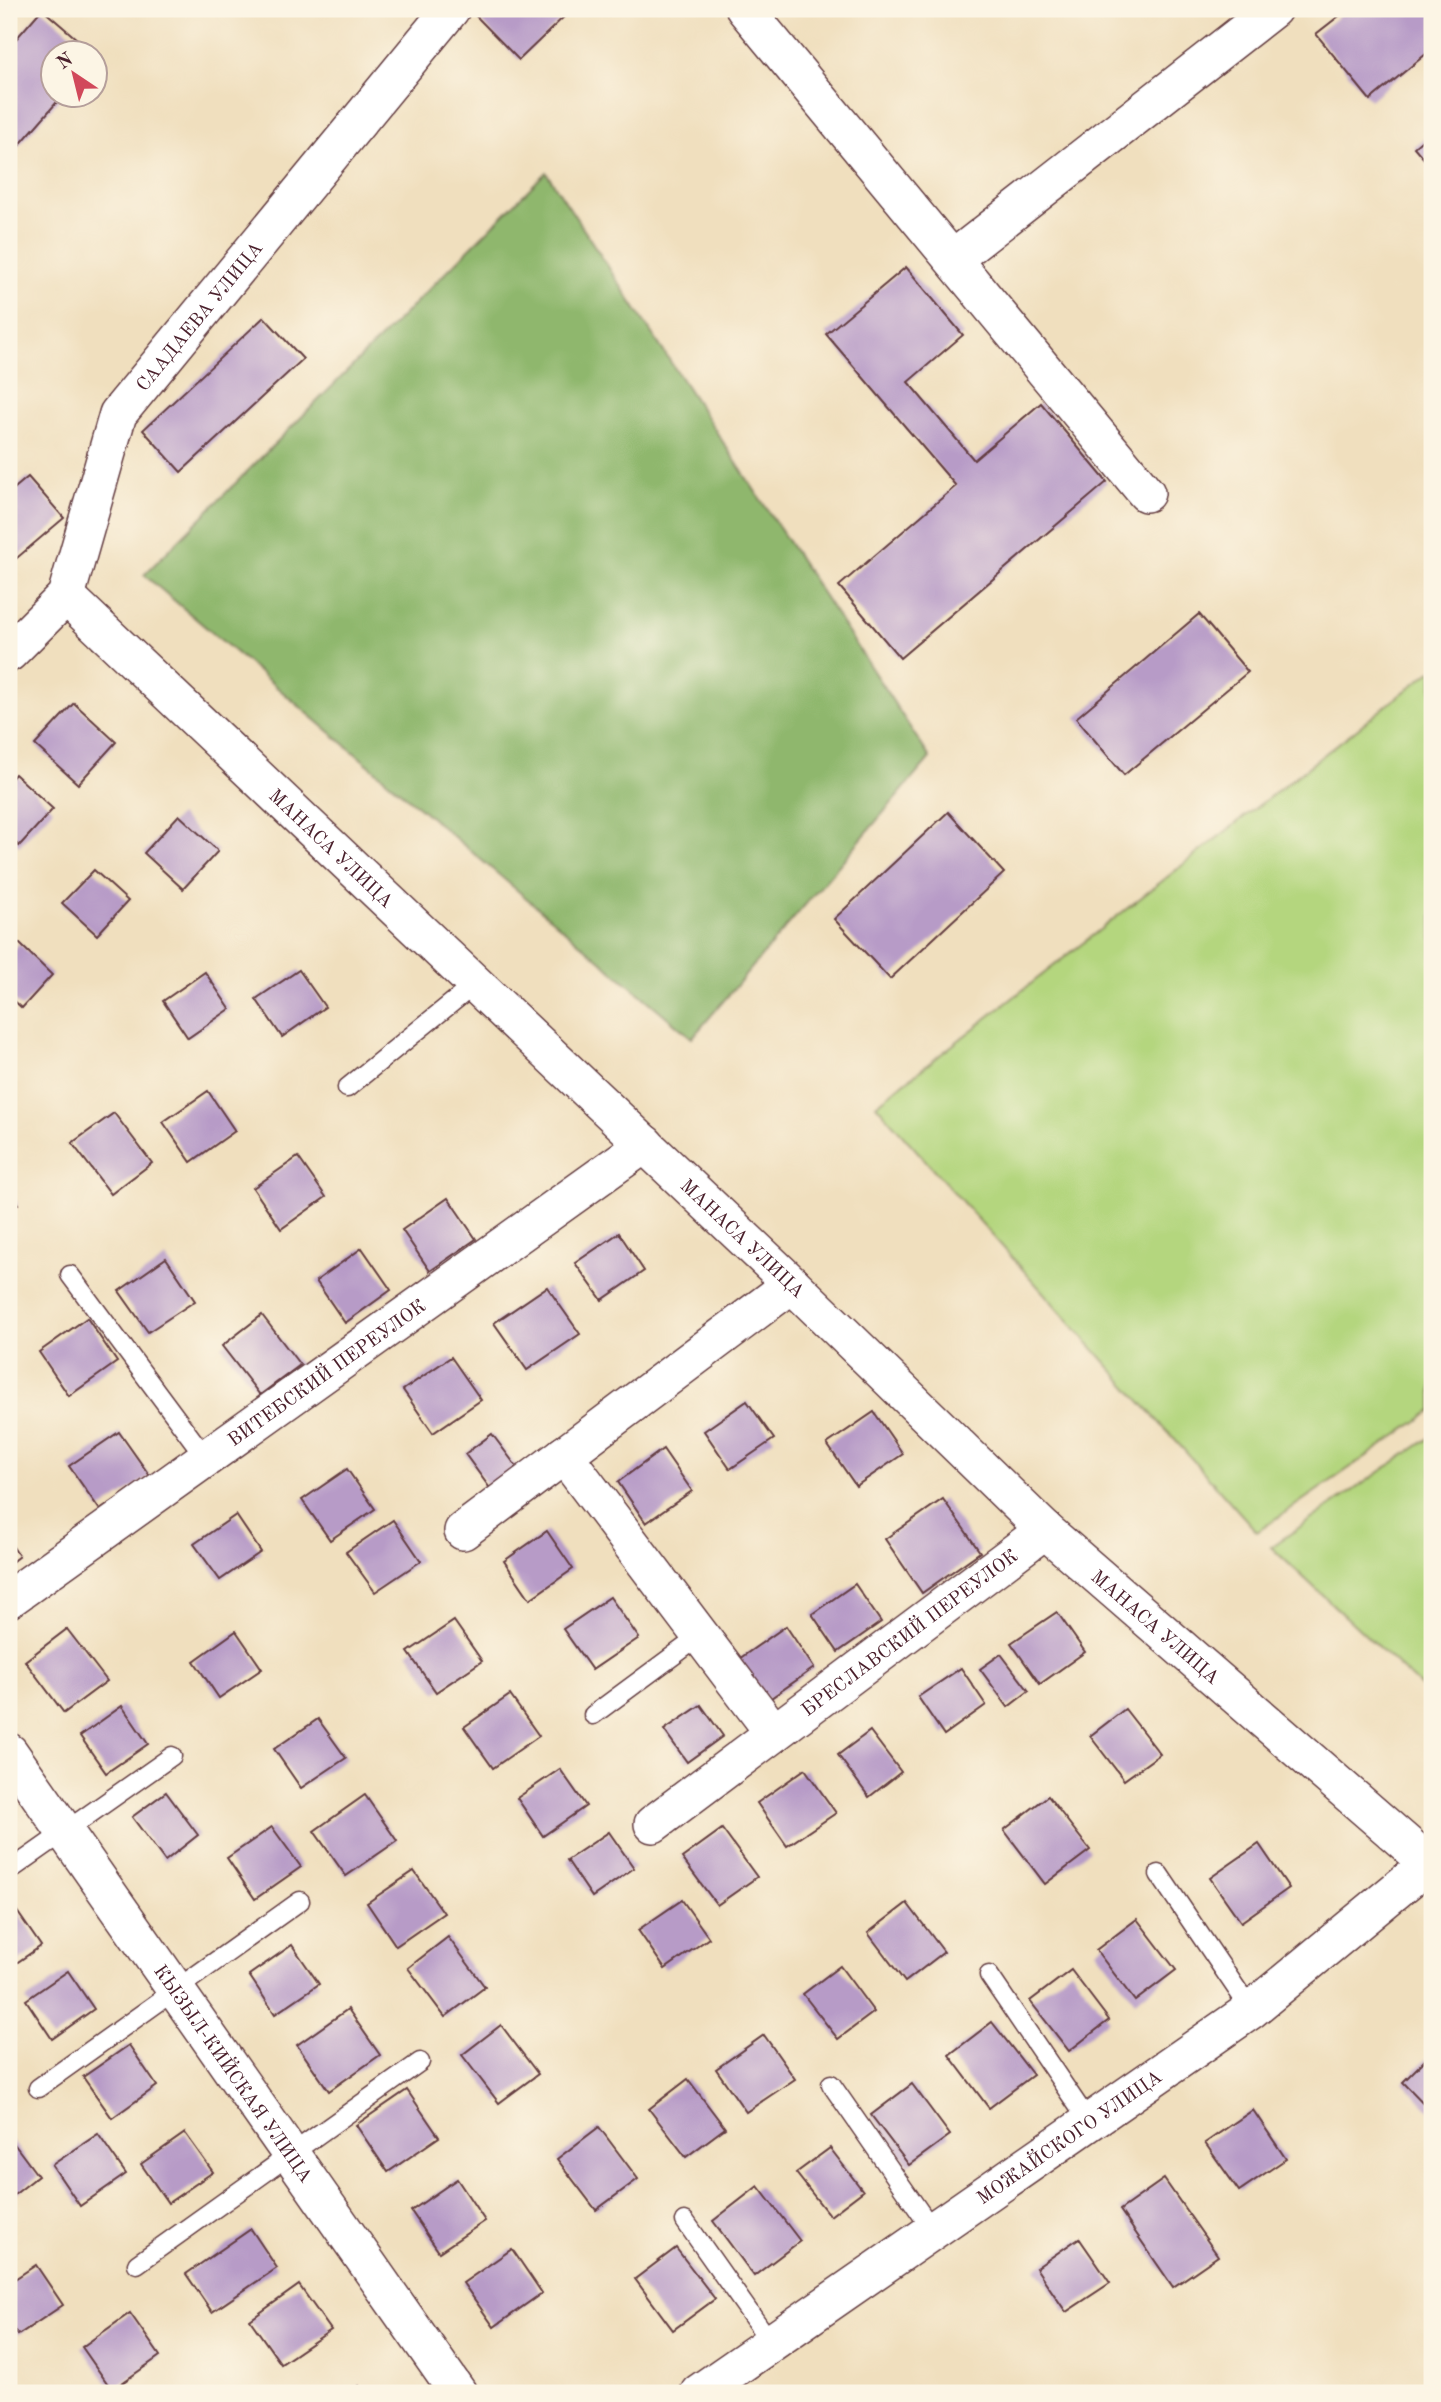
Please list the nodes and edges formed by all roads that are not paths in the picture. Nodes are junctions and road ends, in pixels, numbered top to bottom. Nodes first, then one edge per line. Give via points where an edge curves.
1 (451, 9) edge
2 (745, 9) edge
3 (1273, 9) edge
4 (953, 259) junction
5 (1146, 493) dead end
6 (66, 596) junction
7 (9, 653) edge
8 (475, 984) junction
9 (347, 1088) dead end
10 (645, 1144) junction
11 (70, 1275) dead end
12 (792, 1284) junction
13 (564, 1455) junction
14 (206, 1458) junction
15 (1045, 1530) junction
16 (463, 1531) dead end
17 (9, 1599) edge
18 (700, 1636) junction
19 (593, 1715) dead end
20 (774, 1733) junction
21 (9, 1752) edge
22 (172, 1756) dead end
23 (653, 1824) dead end
24 (65, 1832) junction
25 (1430, 1865) edge
26 (9, 1871) edge
27 (1159, 1874) dead end
28 (300, 1900) dead end
29 (989, 1975) dead end
30 (174, 1989) junction
31 (1251, 2010) junction
32 (420, 2062) dead end
33 (831, 2084) dead end
34 (38, 2088) dead end
35 (1089, 2122) junction
36 (291, 2155) junction
37 (685, 2221) dead end
38 (933, 2231) junction
39 (137, 2264) dead end
40 (771, 2343) junction
41 (458, 2393) edge
42 (699, 2393) edge

1 - 6 street, СААДАЕВА УЛИЦА via 118,414
2 - 4 street
3 - 4 street
4 - 5 street
6 - 7 street, СААДАЕВА УЛИЦА
6 - 8 street, МАНАСА УЛИЦА
8 - 9 lane
8 - 10 street, МАНАСА УЛИЦА
10 - 12 street, МАНАСА УЛИЦА
10 - 14 street, ВИТЕБСКИЙ ПЕРЕУЛОК
11 - 14 lane
12 - 13 street
12 - 15 street, МАНАСА УЛИЦА
13 - 16 street
13 - 18 street
14 - 17 street, ВИТЕБСКИЙ ПЕРЕУЛОК
15 - 20 street, БРЕСЛАВСКИЙ ПЕРЕУЛОК
15 - 25 street, МАНАСА УЛИЦА
18 - 19 lane
18 - 20 street
20 - 23 street, БРЕСЛАВСКИЙ ПЕРЕУЛОК
21 - 24 street, КЫЗЫЛ-КИЙСКАЯ УЛИЦА
22 - 24 lane
24 - 26 lane
24 - 30 street, КЫЗЫЛ-КИЙСКАЯ УЛИЦА
25 - 31 street, МОЖАЙСКОГО УЛИЦА
27 - 31 lane
28 - 30 lane
29 - 35 lane
30 - 34 lane
30 - 36 street, КЫЗЫЛ-КИЙСКАЯ УЛИЦА
31 - 35 street, МОЖАЙСКОГО УЛИЦА
32 - 36 lane
33 - 38 lane
35 - 38 street, МОЖАЙСКОГО УЛИЦА
36 - 39 lane
36 - 41 street, КЫЗЫЛ-КИЙСКАЯ УЛИЦА
37 - 40 lane
38 - 40 street, МОЖАЙСКОГО УЛИЦА
40 - 42 street, МОЖАЙСКОГО УЛИЦА

